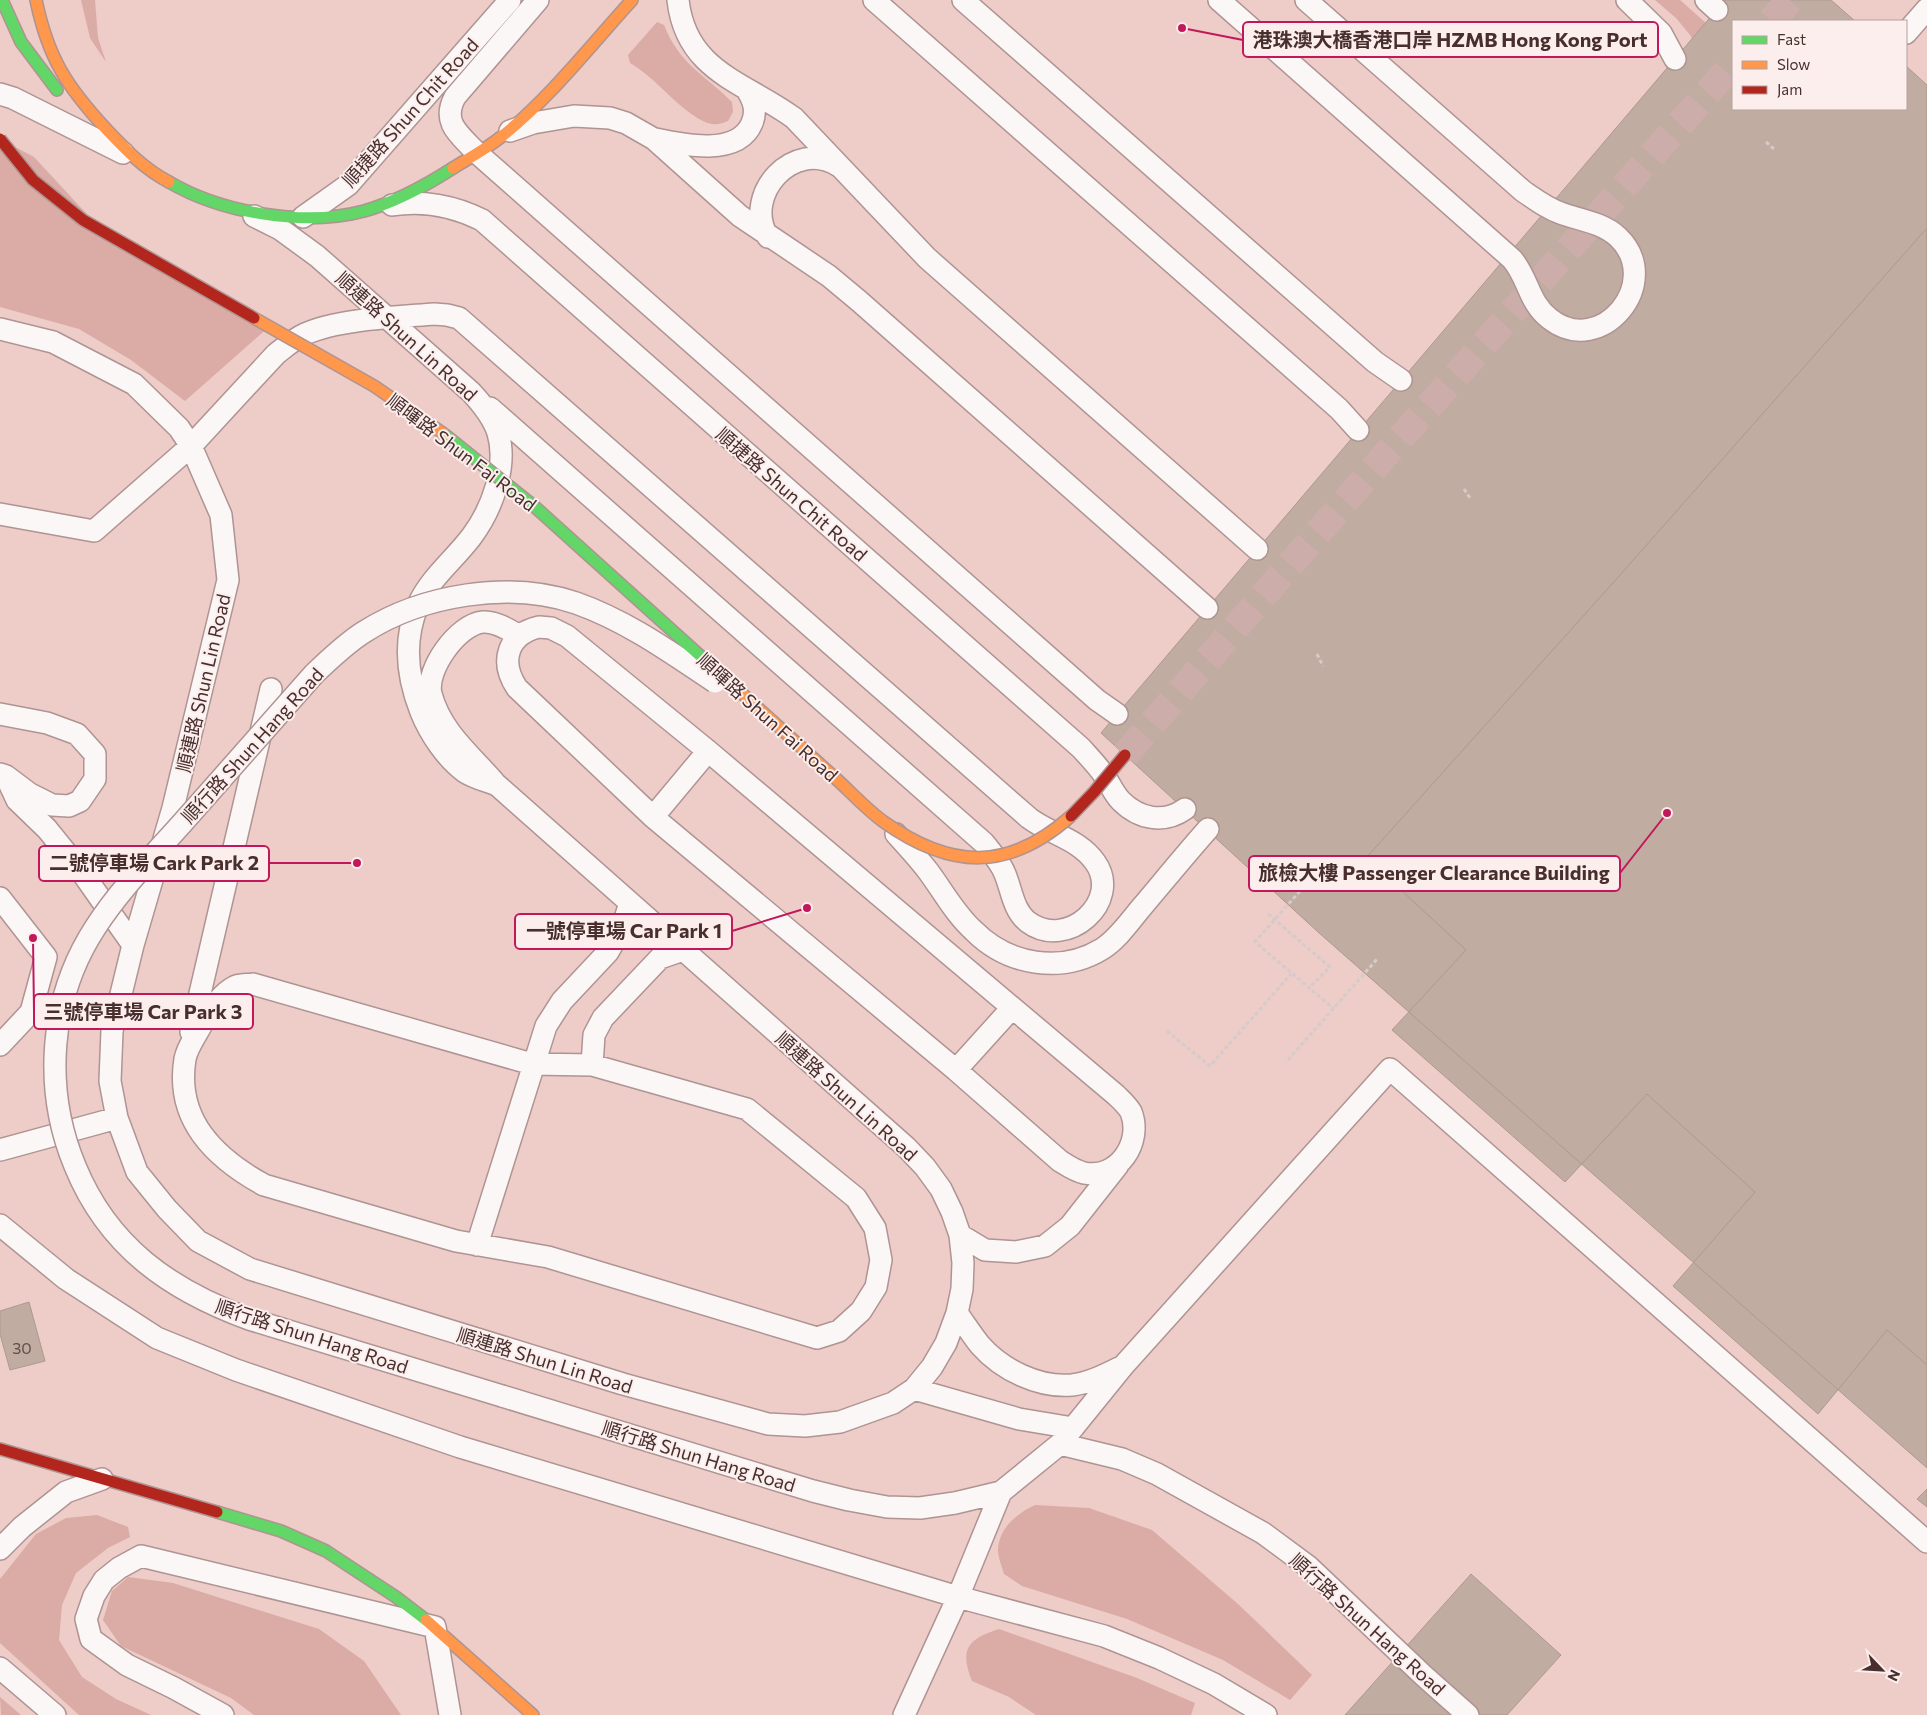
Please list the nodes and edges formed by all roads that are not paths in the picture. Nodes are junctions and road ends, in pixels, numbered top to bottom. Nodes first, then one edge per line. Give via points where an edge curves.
1 (2, 0) edge
2 (36, 0) edge
3 (510, 0) edge
4 (538, 0) edge
5 (632, 0) edge
6 (678, 0) edge
7 (874, 0) edge
8 (963, 0) edge
9 (1219, 0) edge
10 (1306, 0) edge
11 (1627, 0) edge
12 (1927, 9) edge
13 (1907, 32) edge
14 (1675, 58) dead end
15 (746, 90) junction
16 (0, 94) edge
17 (502, 136) junction
18 (654, 139) junction
19 (0, 140) edge
20 (477, 153) junction
21 (132, 158) junction
22 (844, 168) junction
23 (219, 204) junction
24 (376, 208) junction
25 (303, 217) junction
26 (768, 237) junction
27 (388, 318) junction
28 (0, 329) edge
29 (1401, 380) dead end
30 (471, 392) junction
31 (1358, 430) dead end
32 (191, 446) junction
33 (0, 514) edge
34 (1257, 549) dead end
35 (1207, 608) dead end
36 (519, 636) junction
37 (271, 689) dead end
38 (0, 714) edge
39 (1116, 714) dead end
40 (777, 724) junction
41 (708, 751) junction
42 (1126, 755) tunnel mouth
43 (3, 775) edge
44 (497, 785) junction
45 (1185, 809) dead end
46 (653, 817) junction
47 (884, 822) junction
48 (1208, 830) dead end
49 (0, 898) edge
50 (630, 903) junction
51 (133, 945) junction
52 (683, 950) junction
53 (1012, 1008) junction
54 (0, 1045) edge
55 (185, 1057) junction
56 (532, 1064) junction
57 (592, 1065) junction
58 (956, 1070) junction
59 (117, 1118) junction
60 (0, 1150) edge
61 (1120, 1163) junction
62 (0, 1225) edge
63 (960, 1235) junction
64 (476, 1245) junction
65 (957, 1313) junction
66 (1124, 1365) junction
67 (914, 1389) junction
68 (1066, 1436) junction
69 (0, 1449) edge
70 (102, 1479) junction
71 (1001, 1492) junction
72 (1927, 1542) edge
73 (0, 1549) edge
74 (958, 1597) junction
75 (435, 1627) junction
76 (0, 1668) edge
77 (55, 1715) edge
78 (223, 1715) edge
79 (450, 1715) edge
80 (533, 1715) edge
81 (904, 1715) edge
82 (1266, 1715) edge
83 (1468, 1715) edge

1 - 21 main road via 21,42 56,89
2 - 21 main road via 43,31 70,87
3 - 25 lane, 順捷路 Shun Chit Road via 348,185
4 - 20 lane, 順捷路 Shun Chit Road via 451,105 452,127
5 - 17 main road via 578,61
6 - 15 lane via 682,22 694,47 715,69
7 - 31 lane via 1339,409
8 - 29 lane via 1375,362
9 - 10 lane via 1512,259 1521,271 1534,303 1552,321 1568,328 1593,328 1618,315 1632,290 1634,277 1633,263 1618,236 1593,223 1550,208 1523,191
11 - 14 lane via 1662,33
12 - 13 lane
15 - 18 lane via 755,112 741,138 731,143 703,146
15 - 22 lane via 794,118
16 - 21 lane
17 - 18 lane via 533,123 590,116 626,123
17 - 20 main road
18 - 26 lane
19 - 40 main road, 順暉路 Shun Fai Road, bridge via 33,180 83,220 374,386 430,423 536,507
20 - 24 main road via 431,182
20 - 39 lane, 順捷路 Shun Chit Road
21 - 23 main road via 160,178
22 - 26 lane via 819,157 806,157 783,169 766,192 761,206 763,229
22 - 34 lane via 926,258
23 - 25 main road via 260,213
23 - 27 lane, 順連路 Shun Lin Road via 246,212 280,229 317,256
24 - 25 main road via 348,214
24 - 45 lane, 順捷路 Shun Chit Road via 397,204 445,206 482,220 1081,748 1128,807 1146,817 1158,818 1177,815
26 - 35 lane via 828,276 859,301
27 - 30 lane, 順連路 Shun Lin Road
27 - 30 lane via 434,314 459,318 1029,818 1087,852 1096,863 1102,887 1099,900 1084,921 1075,927 1051,931 1027,921 1018,910 999,863 984,843
27 - 32 lane via 320,328 291,342
28 - 32 lane, 順連路 Shun Lin Road via 53,342 134,384 179,428
30 - 44 lane, 順連路 Shun Lin Road via 492,418 498,432 499,474 485,515 473,536 419,604 408,644 409,673 426,725 440,744 466,773
32 - 33 lane via 94,531
32 - 51 lane, 順連路 Shun Lin Road via 221,515 228,580 173,808
36 - 41 lane via 539,627 559,631
36 - 44 lane via 507,628 483,622 461,631 434,669 430,691 448,730
36 - 46 lane via 511,644 507,663 516,688
37 - 55 lane
38 - 43 lane via 47,722 77,734 95,754 95,779 80,801 69,806 52,805
40 - 47 main road, 順暉路 Shun Fai Road, bridge
40 - 71 lane, 順行路 Shun Hang Road, bridge via 641,633 575,602 516,593 453,597 425,604 364,632 314,674 113,902 94,929 67,987 54,1051 57,1108 67,1147 97,1209 126,1246 168,1281 219,1308 850,1500 887,1507 920,1508
41 - 46 lane
41 - 53 lane
42 - 47 main road, 順暉路 Shun Fai Road, bridge via 1070,817 1043,839 1019,851 989,858 966,858 914,840
43 - 51 lane via 16,800 47,829 81,871
44 - 50 lane, 順連路 Shun Lin Road
46 - 58 lane
47 - 48 lane, 順暉路 Shun Fai Road, bridge via 910,849 974,932 1008,955 1046,964 1066,963 1104,948
49 - 54 lane via 46,957 31,1012
50 - 52 lane, 順連路 Shun Lin Road
50 - 56 lane via 622,928 608,952 562,1001 546,1026
51 - 59 lane, 順連路 Shun Lin Road via 112,1031 110,1081
52 - 57 lane via 660,958 603,1018 594,1035
52 - 63 lane, 順連路 Shun Lin Road via 906,1147 941,1189
53 - 58 lane
53 - 61 lane via 1125,1104 1133,1121 1134,1134 1131,1147
55 - 56 lane via 204,1020 219,1000 234,986 253,984
55 - 64 lane via 184,1086 190,1112 218,1154 240,1172 264,1185
56 - 57 lane
56 - 64 lane
57 - 64 lane via 747,1109 856,1198 876,1228 881,1260 876,1288 861,1310 839,1331 817,1338 548,1258
58 - 61 lane via 1072,1169 1097,1173
59 - 60 lane
59 - 67 lane, 順連路 Shun Lin Road via 138,1172 167,1209 198,1241 250,1269 623,1384 768,1424 805,1426 840,1422 893,1404
61 - 63 lane via 1070,1226 1044,1246 1016,1252 985,1250
62 - 74 lane via 66,1279 157,1338 236,1370 460,1447
63 - 65 lane, 順連路 Shun Lin Road via 962,1289
65 - 66 lane via 996,1360 1036,1380 1053,1385 1073,1385 1098,1378
65 - 67 lane, 順連路 Shun Lin Road via 946,1343
66 - 68 lane
66 - 72 lane via 1390,1069
67 - 68 lane
68 - 71 lane, 順行路 Shun Hang Road
68 - 83 lane, 順行路 Shun Hang Road via 1157,1474 1263,1532 1310,1567
69 - 70 main road
70 - 73 lane via 66,1492
70 - 75 main road via 281,1531 326,1551
71 - 74 lane
74 - 81 lane
74 - 82 lane via 1104,1636 1206,1680
75 - 78 lane via 141,1556 119,1568 104,1580 94,1596 86,1619 91,1639 127,1665
75 - 79 lane
75 - 80 main road
76 - 77 lane

